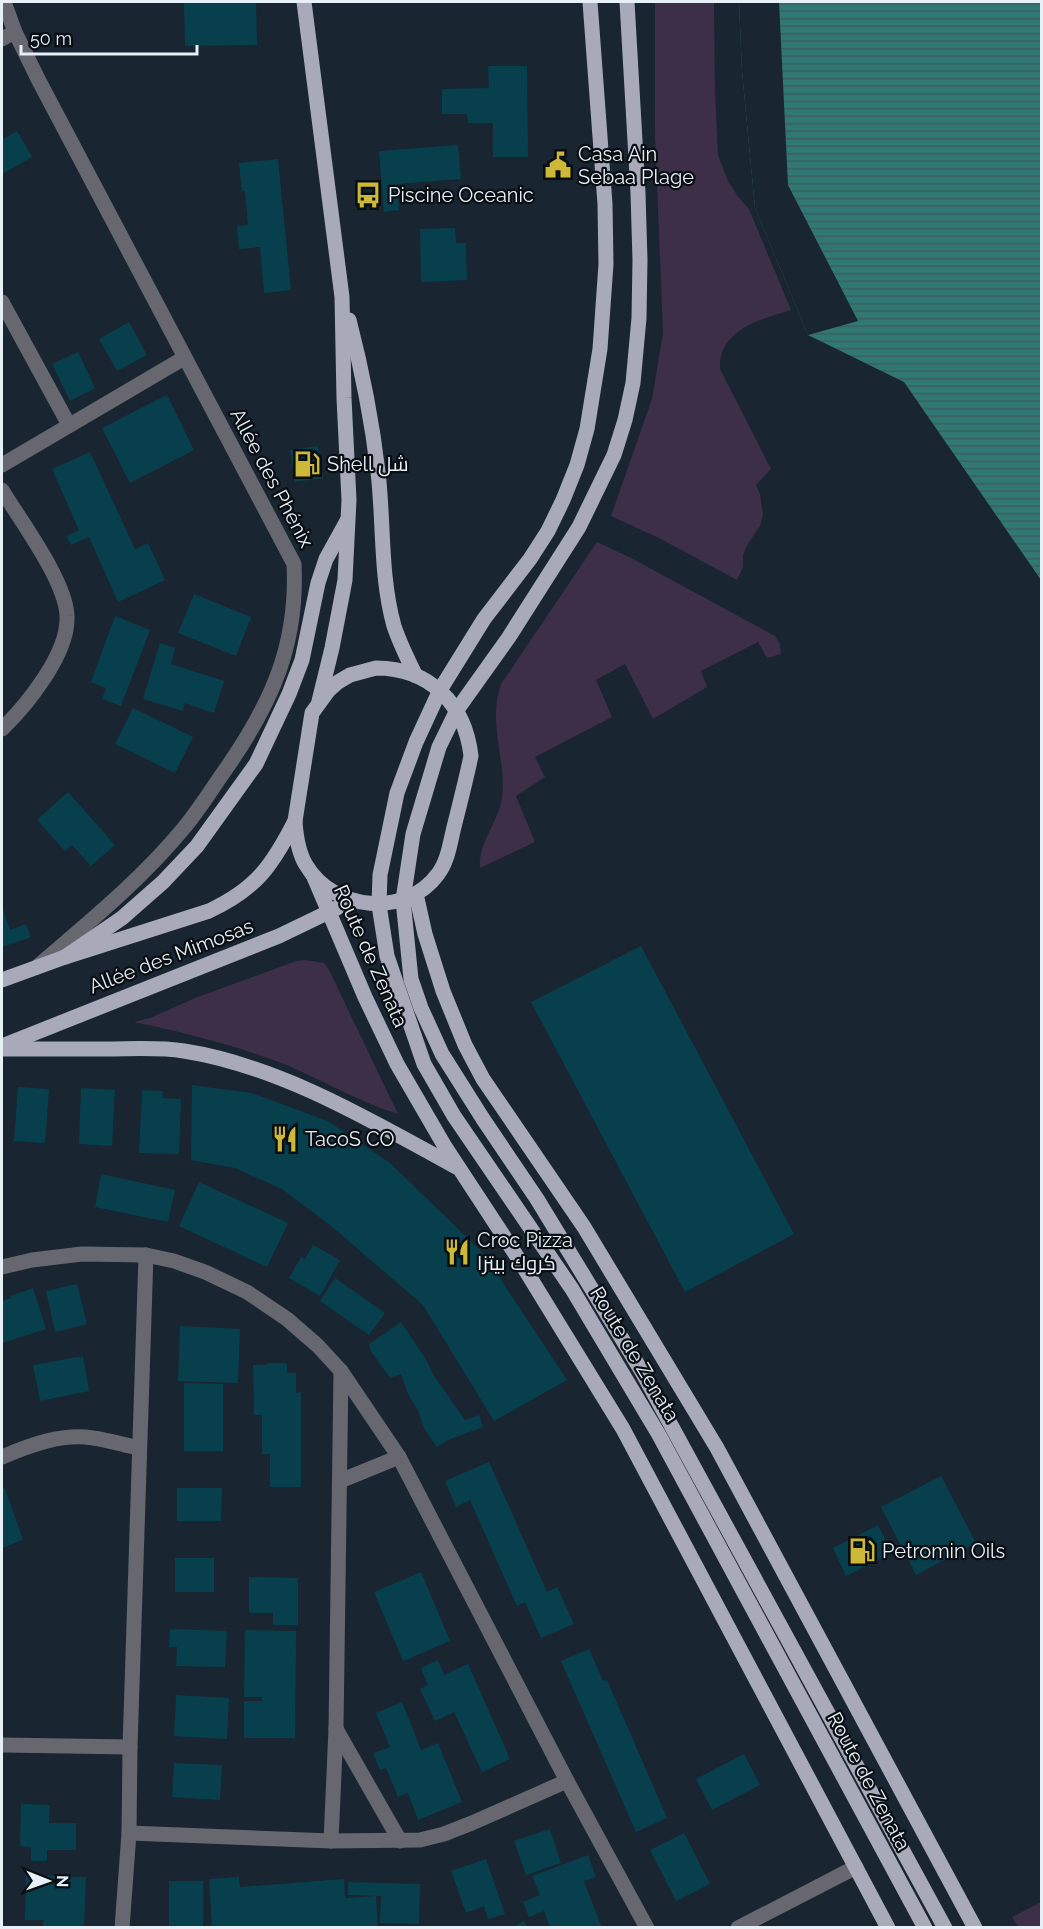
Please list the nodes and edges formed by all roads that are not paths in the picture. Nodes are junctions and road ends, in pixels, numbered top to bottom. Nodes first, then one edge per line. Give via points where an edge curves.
1 (4, 2) edge
2 (304, 2) edge
3 (590, 2) edge
4 (627, 2) edge
5 (8, 36) edge
6 (342, 297) junction
7 (2, 302) edge
8 (184, 358) junction
9 (69, 425) junction
10 (2, 465) edge
11 (2, 490) edge
12 (348, 518) junction
13 (416, 676) junction
14 (440, 690) junction
15 (319, 701) junction
16 (457, 710) junction
17 (2, 729) edge
18 (295, 821) junction
19 (314, 877) junction
20 (410, 897) junction
21 (353, 901) junction
22 (379, 905) junction
23 (329, 912) junction
24 (65, 957) junction
25 (37, 967) junction
26 (2, 980) edge
27 (2, 1047) edge
28 (459, 1168) junction
29 (146, 1255) junction
30 (2, 1267) edge
31 (341, 1371) junction
32 (139, 1448) junction
33 (2, 1457) edge
34 (399, 1457) junction
35 (340, 1481) junction
36 (336, 1729) junction
37 (2, 1745) edge
38 (130, 1748) junction
39 (567, 1781) junction
40 (129, 1833) junction
41 (331, 1841) junction
42 (400, 1841) junction
43 (856, 1867) junction
44 (122, 1928) edge
45 (647, 1928) edge
46 (738, 1928) edge
47 (888, 1928) edge
48 (925, 1928) edge
49 (945, 1928) edge
50 (975, 1928) edge

1 - 5 street, Allée des Phénix
2 - 6 main road
3 - 14 main road, Route de Zenata via 606,264 600,349 587,429 577,465 548,531 484,619
4 - 16 main road, Route de Zenata via 640,260 634,372 625,420 614,455 579,527 509,638
5 - 8 street, Allée des Phénix via 38,79
6 - 12 main road
6 - 13 main road via 373,430 389,604 402,648
7 - 9 street
8 - 9 street
8 - 25 street, Allée des Phénix via 294,564 291,631 266,705 184,828 135,880
9 - 10 street
11 - 17 street via 49,565 68,616 63,640 42,682
12 - 15 main road via 345,580
12 - 24 main road via 318,584 302,660 256,764 196,846 163,882 122,918
13 - 14 main road
13 - 15 main road via 390,668 362,671 338,682
14 - 16 main road
14 - 22 main road, Route de Zenata via 397,793 380,875
15 - 18 main road via 312,713
16 - 20 main road, Route de Zenata via 439,747 413,834
16 - 20 main road via 469,738 471,756 445,863 428,886
18 - 19 main road, Route de Zenata via 299,851
18 - 24 main road, Allée des Mimosas via 270,866 227,903
19 - 21 main road via 335,894
19 - 23 main road, Route de Zenata
20 - 22 main road
20 - 49 main road, Route de Zenata via 411,979 442,1054 537,1199 641,1370
20 - 50 main road, Route de Zenata via 443,991 483,1079 584,1227 717,1448
21 - 22 main road
21 - 23 main road, Allée des Mimosas
22 - 48 main road, Route de Zenata via 387,956 424,1064 454,1116 572,1289 659,1435
23 - 27 main road, Allée des Mimosas via 279,936
23 - 28 main road, Route de Zenata via 397,1064
24 - 25 main road, Allée des Mimosas
25 - 26 main road, Allée des Mimosas
27 - 28 main road via 155,1048 235,1062 358,1114
28 - 43 main road, Route de Zenata via 623,1429
29 - 30 street via 82,1254
29 - 31 street via 205,1272 246,1292 287,1319
29 - 32 street
31 - 34 street
31 - 35 street
32 - 33 street via 91,1437 62,1438
32 - 38 street
34 - 35 street
34 - 39 street
35 - 36 street
36 - 41 street
36 - 42 street
37 - 38 street
38 - 40 street
39 - 42 street via 444,1834
39 - 45 street
40 - 41 street
40 - 44 street
41 - 42 street
43 - 46 street
43 - 47 main road, Route de Zenata

